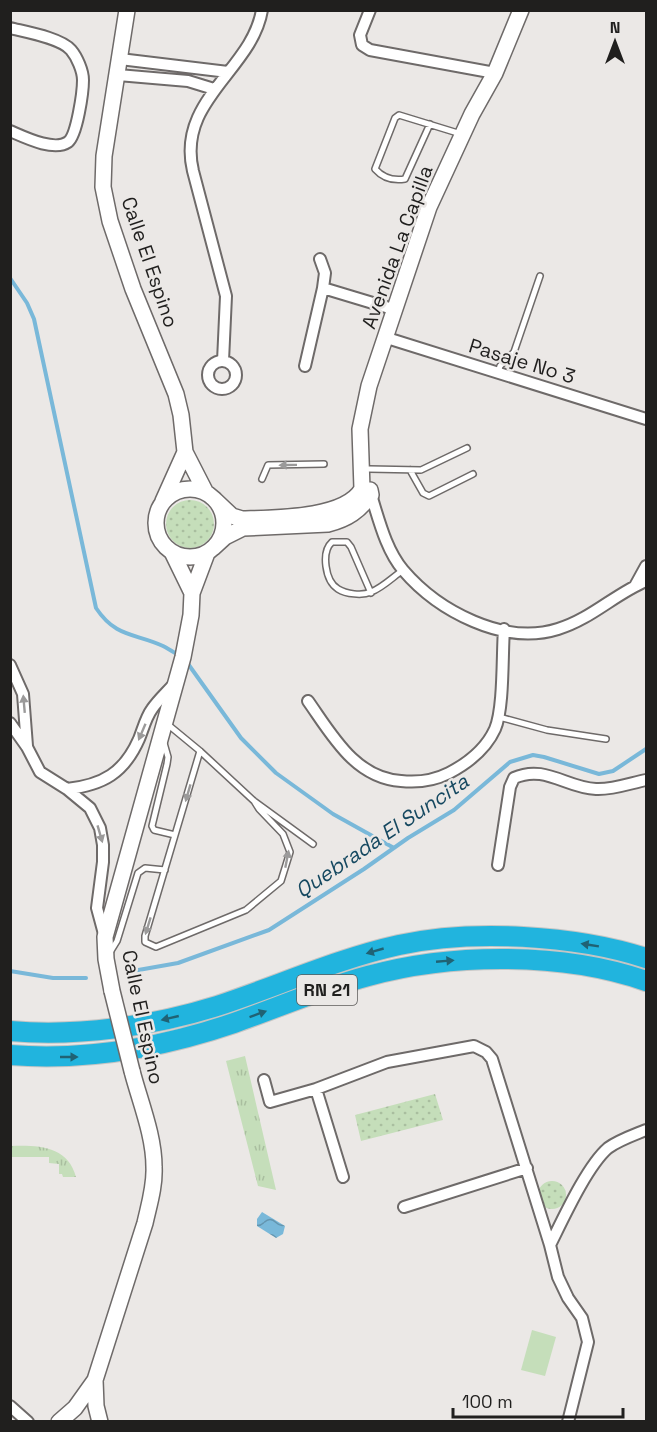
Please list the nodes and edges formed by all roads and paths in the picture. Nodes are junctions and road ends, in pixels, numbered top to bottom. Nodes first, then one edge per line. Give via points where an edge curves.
1 (127, 10) edge
2 (262, 10) edge
3 (370, 10) edge
4 (521, 10) edge
5 (10, 28) edge
6 (120, 59) junction
7 (171, 66) junction
8 (228, 72) junction
9 (495, 73) junction
10 (118, 75) junction
11 (168, 79) junction
12 (214, 89) junction
13 (430, 124) junction
14 (10, 131) edge
15 (462, 134) junction
16 (320, 259) dead end
17 (540, 276) dead end
18 (323, 288) junction
19 (396, 310) junction
20 (387, 338) junction
21 (223, 361) dead end
22 (305, 366) dead end
23 (498, 373) junction
24 (646, 419) edge
25 (467, 448) dead end
26 (185, 452) junction
27 (324, 464) dead end
28 (360, 466) junction
29 (410, 470) junction
30 (473, 474) dead end
31 (262, 478) dead end
32 (371, 495) junction
33 (210, 497) junction
34 (162, 504) junction
35 (354, 507) junction
36 (383, 532) junction
37 (210, 551) junction
38 (172, 552) junction
39 (646, 566) edge
40 (403, 570) junction
41 (646, 581) edge
42 (635, 586) junction
43 (371, 592) junction
44 (192, 593) junction
45 (504, 629) junction
46 (10, 665) edge
47 (174, 684) junction
48 (308, 701) dead end
49 (499, 717) junction
50 (10, 723) edge
51 (163, 728) junction
52 (606, 739) dead end
53 (27, 747) junction
54 (200, 751) junction
55 (646, 780) edge
56 (67, 789) junction
57 (254, 801) junction
58 (175, 836) junction
59 (313, 844) dead end
60 (498, 864) dead end
61 (165, 870) junction
62 (105, 937) junction
63 (646, 958) edge
64 (106, 959) junction
65 (646, 981) edge
66 (10, 1031) edge
67 (10, 1055) edge
68 (264, 1080) dead end
69 (316, 1089) junction
70 (646, 1130) edge
71 (526, 1168) junction
72 (343, 1177) dead end
73 (404, 1207) dead end
74 (550, 1245) junction
75 (95, 1380) junction
76 (10, 1406) edge
77 (28, 1422) edge
78 (59, 1422) edge
79 (100, 1422) edge
80 (568, 1422) edge

1 - 6 street, Calle El Espino
2 - 8 street via 251,40
3 - 9 street via 360,35 362,45 370,50
4 - 9 street, Avenida La Capilla
5 - 14 street via 58,41 70,49 84,78 76,130 68,142 36,142
6 - 7 street
6 - 10 street, Calle El Espino
7 - 8 street
7 - 11 street
8 - 12 street
9 - 15 street, Avenida La Capilla
10 - 11 street
10 - 26 street, Calle El Espino via 104,156 103,187 130,279 176,394
11 - 12 street
12 - 21 street via 191,133 189,150 226,296
13 - 13 lane via 399,115 394,118 375,169 381,176 405,179
13 - 15 lane
15 - 19 street, Avenida La Capilla via 429,207
16 - 18 street via 325,273
17 - 23 lane via 514,352
18 - 19 street
18 - 22 street
19 - 20 street, Avenida La Capilla
20 - 23 street, Pasaje No 3
20 - 28 street, Avenida La Capilla via 369,387 360,429
23 - 24 street, Pasaje No 3
25 - 29 lane via 421,470
26 - 33 street, Calle El Espino
26 - 34 street
27 -> 31 lane via 267,465
28 - 29 lane
28 - 32 street, Avenida La Capilla
28 - 35 street, Avenida La Capilla via 362,489
29 - 30 lane via 423,493 429,496
32 - 35 street
32 - 36 street, Avenida La Capilla
33 - 34 street via 195,490 182,490
33 - 35 street via 232,516 242,519
33 - 37 street via 222,511 224,523 221,538
34 - 38 street via 157,530
35 - 36 street, Avenida La Capilla via 370,516
35 - 37 street via 340,521 328,524 243,528
36 - 40 street, Avenida La Capilla
37 - 38 street via 188,557
37 - 44 street, Calle El Espino
38 - 44 street
39 - 42 street
40 - 43 lane
40 - 45 street, Avenida La Capilla via 453,612 478,625
41 - 42 street, Avenida La Capilla
42 - 45 street, Avenida La Capilla via 587,617 557,629 528,634
43 - 43 lane via 350,594 337,589 325,555 332,542 347,542 351,547
44 - 47 street, Calle El Espino via 188,636
45 - 49 street
53 -> 46 street via 23,694
47 - 51 street, Calle El Espino
47 -> 56 street via 151,710 131,756 119,769 103,782
48 - 49 street via 350,758 374,776 393,781 434,780 455,770 478,754
49 - 52 lane via 547,730
50 - 53 street
51 - 54 lane
51 - 58 lane via 168,757 152,826
51 - 62 street, Calle El Espino
53 - 56 street via 40,772
54 - 57 lane
54 -> 58 lane
55 - 60 street via 598,789 539,773 514,778
56 -> 62 street via 90,808 100,828 104,845 97,908
57 - 59 lane
61 -> 57 lane via 145,936 149,945 156,947 246,910 281,881 290,852 283,834
58 - 61 lane
61 - 64 lane via 146,868 138,873 117,941
62 - 64 street, Calle El Espino
63 -> 66 highway, RN 21 via 552,940 427,940 362,955 216,1006 161,1020 71,1032
64 - 75 street, Calle El Espino, bridge via 153,1150 154,1174 145,1223
67 -> 65 highway, RN 21 via 80,1057 120,1052 232,1023 365,976 431,962 551,962
68 - 69 street via 270,1102
69 - 71 street via 387,1062 474,1046 492,1059
69 - 72 street
70 - 74 street via 601,1155
71 - 73 street
71 - 74 street
74 - 80 street via 558,1277 582,1318 588,1342
75 - 78 street, Calle El Espino via 75,1408
75 - 79 street, Calle El Espino
76 - 77 street

